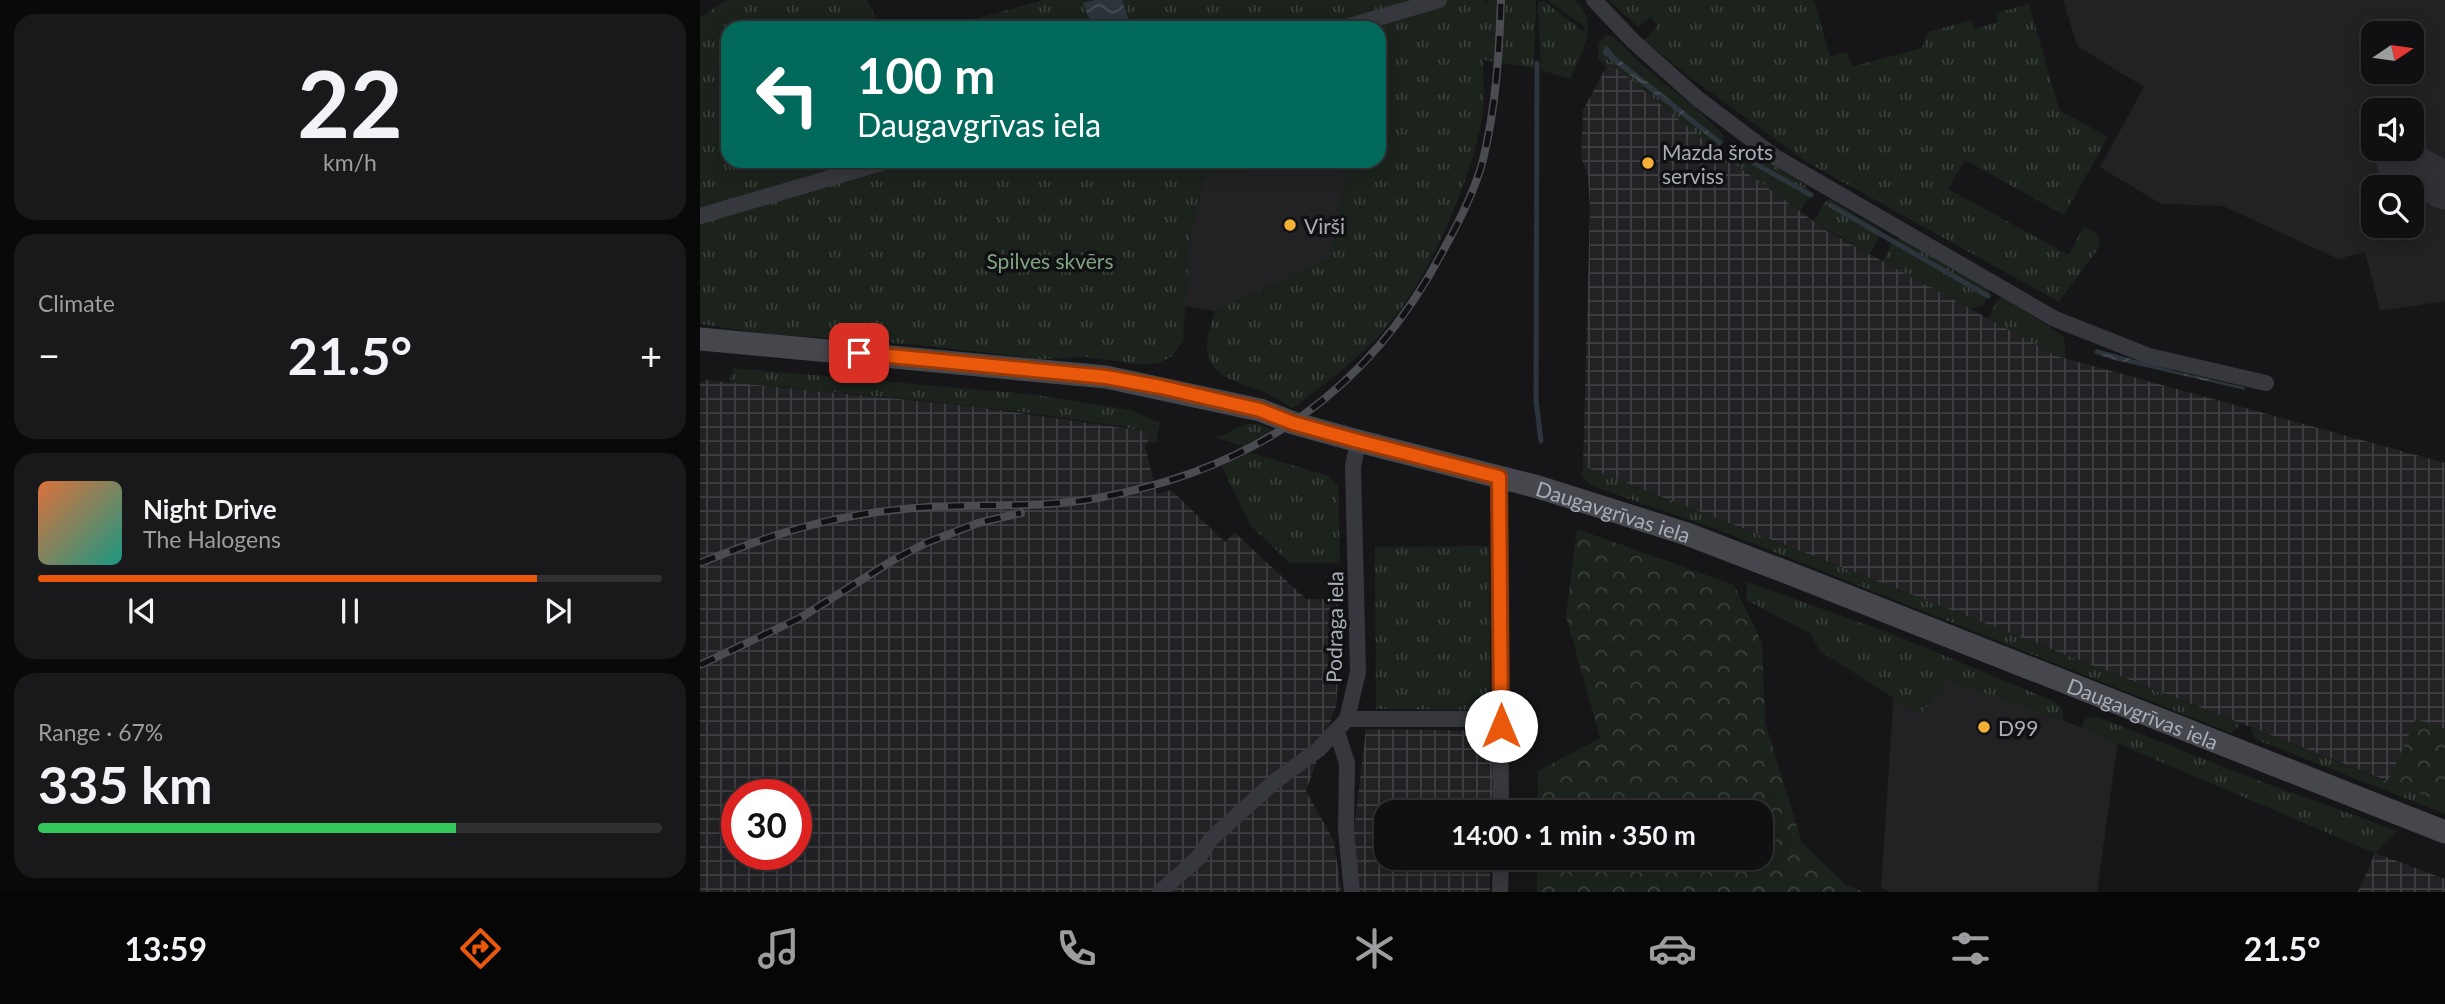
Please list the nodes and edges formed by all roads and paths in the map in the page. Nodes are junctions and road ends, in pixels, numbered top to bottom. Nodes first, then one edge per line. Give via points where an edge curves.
1 (1440, 0) edge
2 (1594, 0) edge
3 (1367, 21) edge
4 (864, 168) edge
5 (700, 216) edge
6 (700, 339) edge
7 (2266, 383) dead end
8 (1358, 441) junction
9 (1499, 477) junction
10 (1348, 719) junction
11 (1501, 726) junction
12 (1337, 733) junction
13 (1501, 800) edge
14 (2445, 832) edge
15 (1501, 870) edge
16 (1160, 892) edge
17 (1352, 892) edge
18 (1500, 892) edge

1 - 3 street
2 - 7 street via 1698,99 1775,157 2055,318 2149,356
4 - 5 street
6 - 8 main road, Daugavgrīvas iela via 1106,377 1260,410
8 - 9 main road, Daugavgrīvas iela
8 - 10 street, Podraga iela via 1353,467 1358,672
9 - 11 street
9 - 14 main road, Daugavgrīvas iela via 1687,534
10 - 11 street via 1474,719
10 - 12 street, Podraga iela
11 - 13 street
12 - 16 street, Podraga iela via 1274,782
12 - 17 street via 1347,763 1346,831
15 - 18 street

